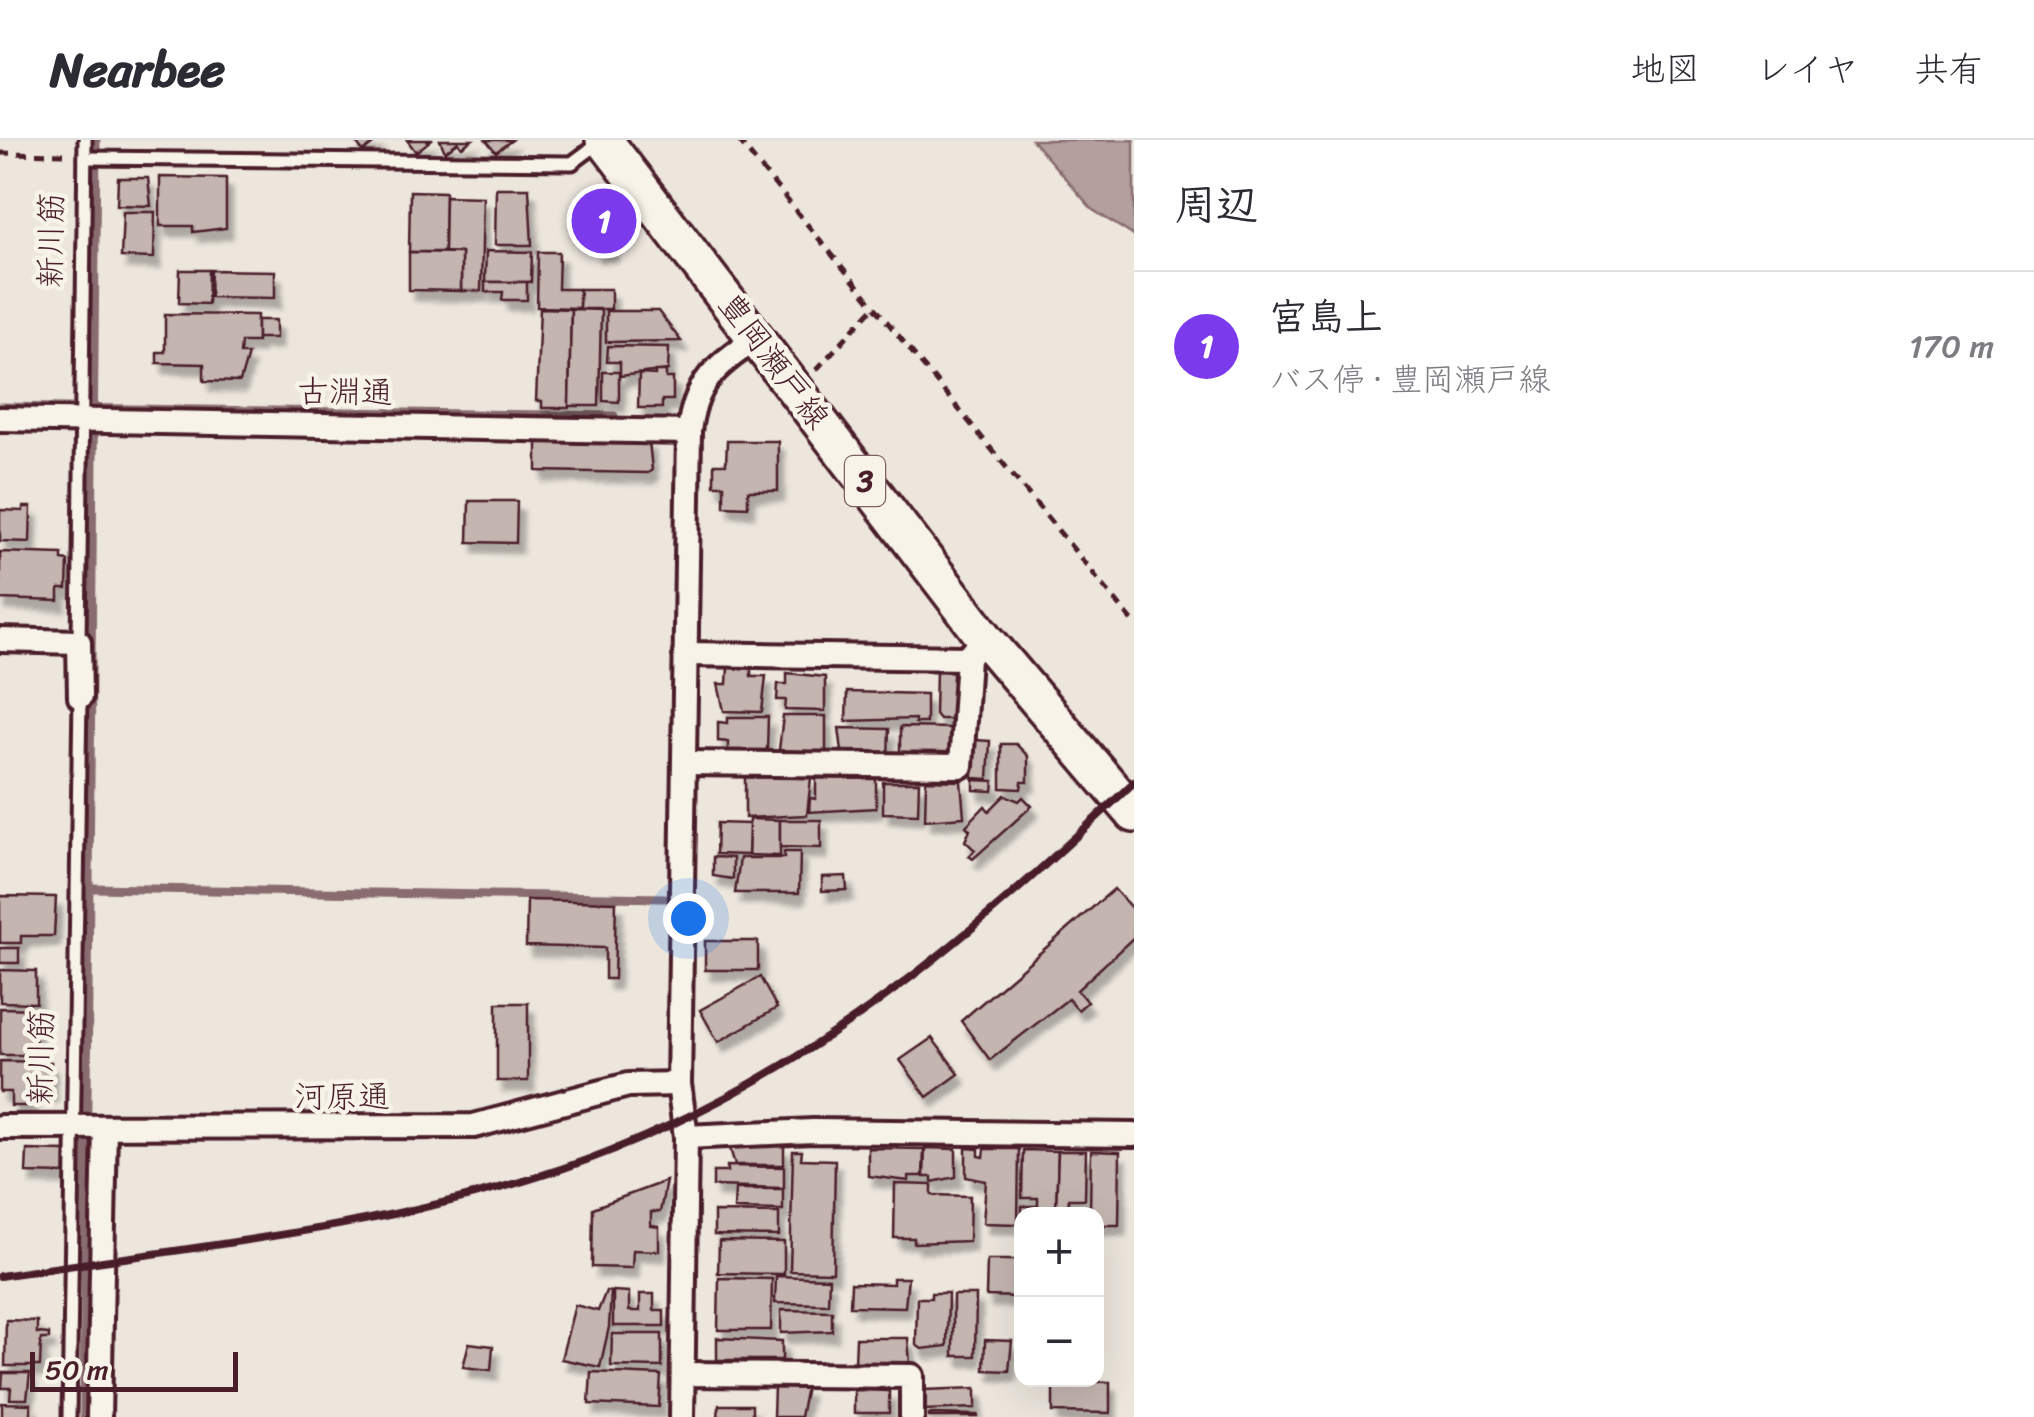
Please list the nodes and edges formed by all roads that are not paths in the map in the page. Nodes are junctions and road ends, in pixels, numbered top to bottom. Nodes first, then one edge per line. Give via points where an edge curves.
1 (85, 140) edge
2 (604, 140) edge
3 (85, 156) junction
4 (756, 339) junction
5 (0, 418) edge
6 (80, 420) junction
7 (689, 432) junction
8 (0, 640) edge
9 (79, 642) junction
10 (976, 648) junction
11 (685, 654) junction
12 (80, 698) joint
13 (686, 764) junction
14 (1134, 814) edge
15 (679, 1084) junction
16 (0, 1127) edge
17 (72, 1127) junction
18 (105, 1127) junction
19 (1134, 1135) edge
20 (686, 1137) junction
21 (682, 1374) junction
22 (69, 1417) edge
23 (99, 1417) edge
24 (682, 1417) edge
25 (912, 1417) edge

1 - 3 lane, 新川筋
2 - 3 lane via 572,163
2 - 4 main road, 豊岡瀬戸線 / 3
3 - 6 lane, 新川筋
4 - 7 street via 722,360 702,383
4 - 10 main road, 豊岡瀬戸線 / 3
5 - 6 street, 古淵通
6 - 7 street, 古淵通
6 - 9 lane, 新川筋
7 - 11 street
8 - 9 street
9 - 12 street
10 - 11 street
10 - 13 street via 962,766
10 - 14 main road, 豊岡瀬戸線 / 3
11 - 13 street
12 - 17 lane, 新川筋
13 - 15 street
15 - 18 street, 河原通 via 628,1085 474,1126
15 - 20 street
16 - 17 street, 河原通
17 - 18 street, 河原通
17 - 22 lane, 新川筋
18 - 23 street
19 - 20 street via 813,1131
20 - 21 street
21 - 24 street
21 - 25 street via 912,1376

